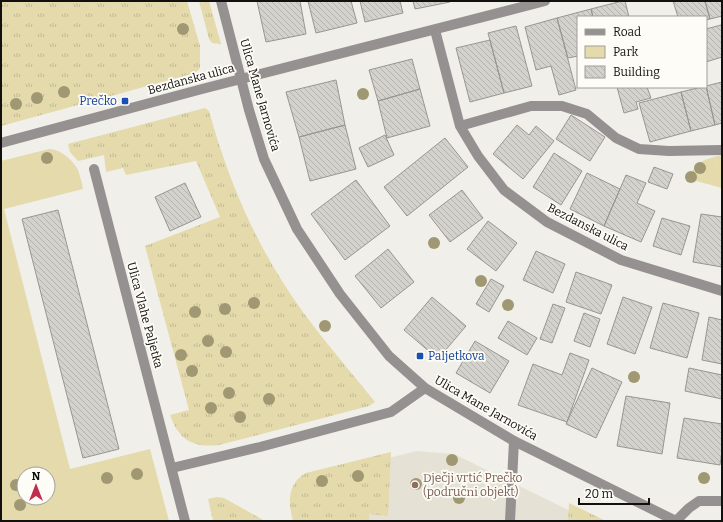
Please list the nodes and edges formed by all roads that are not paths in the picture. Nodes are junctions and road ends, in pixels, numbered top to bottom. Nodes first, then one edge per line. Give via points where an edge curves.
1 (221, 1) edge
2 (544, 1) edge
3 (435, 30) junction
4 (241, 80) junction
5 (460, 126) junction
6 (1, 143) edge
7 (722, 150) edge
8 (94, 169) dead end
9 (722, 291) edge
10 (426, 388) junction
11 (514, 441) junction
12 (172, 468) junction
13 (722, 501) edge
14 (186, 521) edge
15 (510, 521) edge
16 (676, 521) edge

1 - 4 street, Ulica Mane Jarnovića
2 - 3 street, Bezdanska ulica
3 - 4 street, Bezdanska ulica
3 - 5 street, Bezdanska ulica
4 - 6 street, Bezdanska ulica
4 - 10 street, Ulica Mane Jarnovića via 264,159 297,229 340,294 385,351
5 - 7 street via 531,106 562,106 587,114 616,138 638,149
5 - 9 street, Bezdanska ulica via 478,156 504,190 547,222 621,260
8 - 12 street, Ulica Vlahe Paljetka
10 - 11 street, Ulica Mane Jarnovića
10 - 12 street via 391,412
11 - 15 street
11 - 16 street, Ulica Mane Jarnovića
12 - 14 street, Ulica Vlahe Paljetka
13 - 16 street via 699,502

